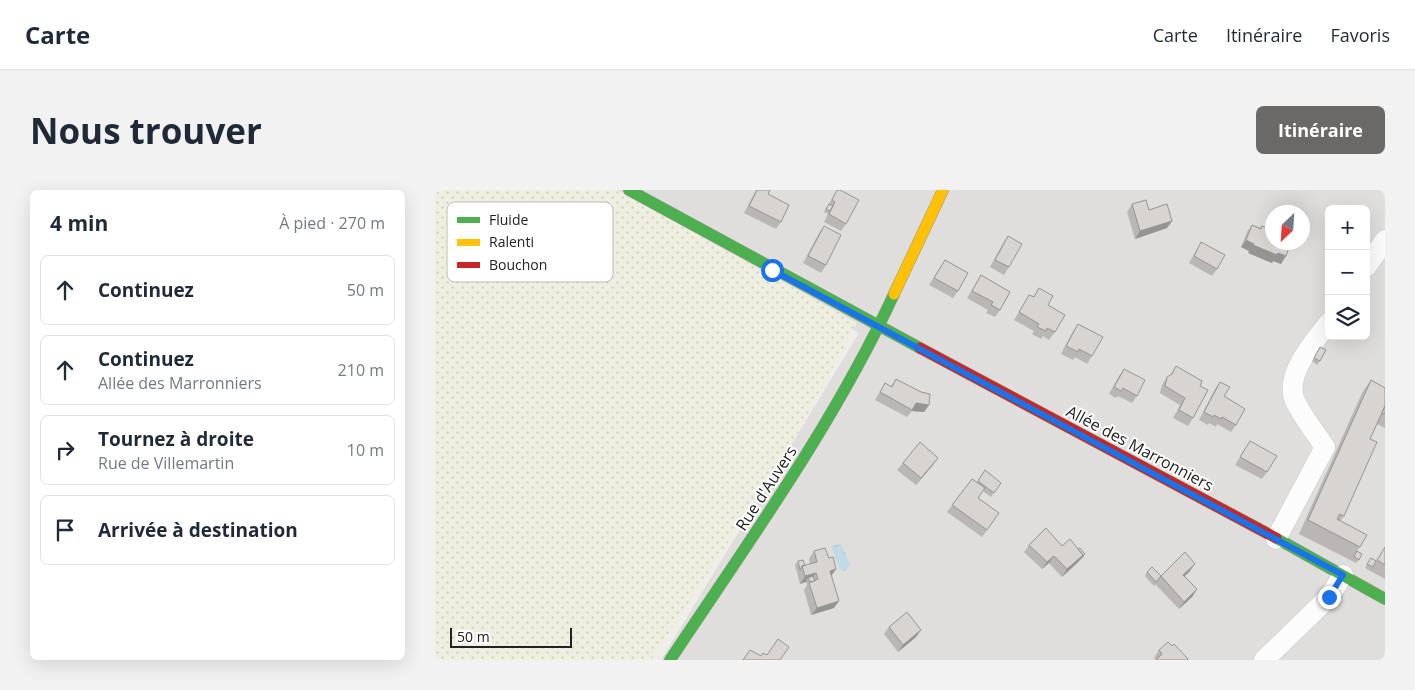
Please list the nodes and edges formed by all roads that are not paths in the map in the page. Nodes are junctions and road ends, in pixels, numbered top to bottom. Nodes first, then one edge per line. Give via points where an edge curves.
1 (629, 190) edge
2 (943, 190) edge
3 (1385, 240) edge
4 (1370, 261) edge
5 (879, 327) junction
6 (1325, 328) edge
7 (1276, 539) junction
8 (1343, 575) junction
9 (1385, 599) edge
10 (671, 660) edge
11 (1264, 660) edge

1 - 5 street, Allée des Marronniers
2 - 5 street, Rue d'Auvers
3 - 4 street
5 - 7 street, Allée des Marronniers
5 - 10 street, Rue d'Auvers via 809,452
6 - 7 street via 1299,365 1293,394 1325,447
7 - 8 street, Allée des Marronniers
8 - 9 street, Allée des Marronniers
8 - 11 street via 1329,597

